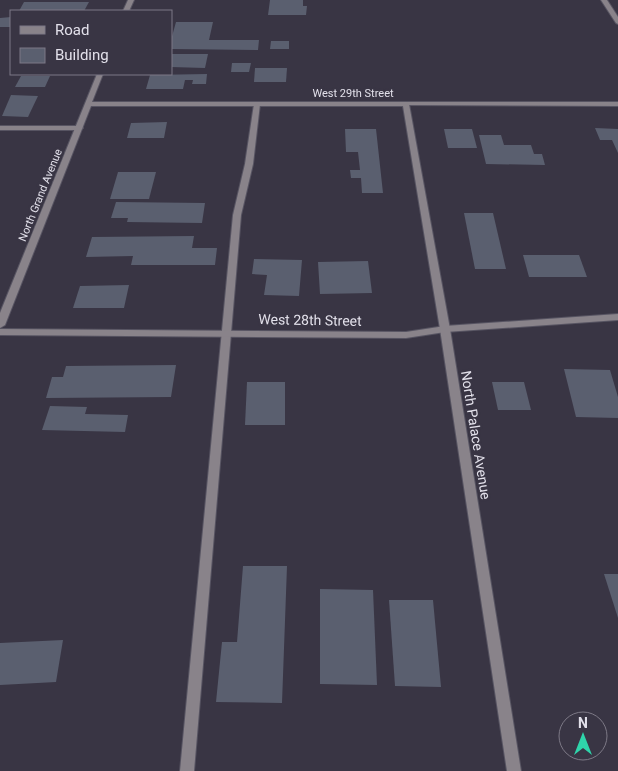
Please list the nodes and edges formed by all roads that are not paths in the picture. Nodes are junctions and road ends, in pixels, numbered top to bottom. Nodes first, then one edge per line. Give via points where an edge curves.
1 (604, 0) edge
2 (618, 22) edge
3 (100, 75) edge
4 (88, 104) junction
5 (256, 104) junction
6 (406, 104) junction
7 (618, 104) edge
8 (0, 128) edge
9 (78, 128) junction
10 (618, 317) edge
11 (0, 325) edge
12 (445, 329) junction
13 (0, 332) edge
14 (225, 334) junction
15 (187, 771) edge
16 (514, 771) edge

1 - 2 street
3 - 4 street, North Grand Avenue
4 - 5 street, West 29th Street
4 - 9 street, North Grand Avenue
5 - 6 street, West 29th Street
5 - 14 street via 250,164 237,215
6 - 7 street, West 29th Street
6 - 12 street, North Palace Avenue
8 - 9 street
9 - 11 street, North Grand Avenue
10 - 12 street, West 28th Street
12 - 14 street, West 28th Street via 406,335
12 - 16 street, North Palace Avenue
13 - 14 street, West 28th Street
14 - 15 street

